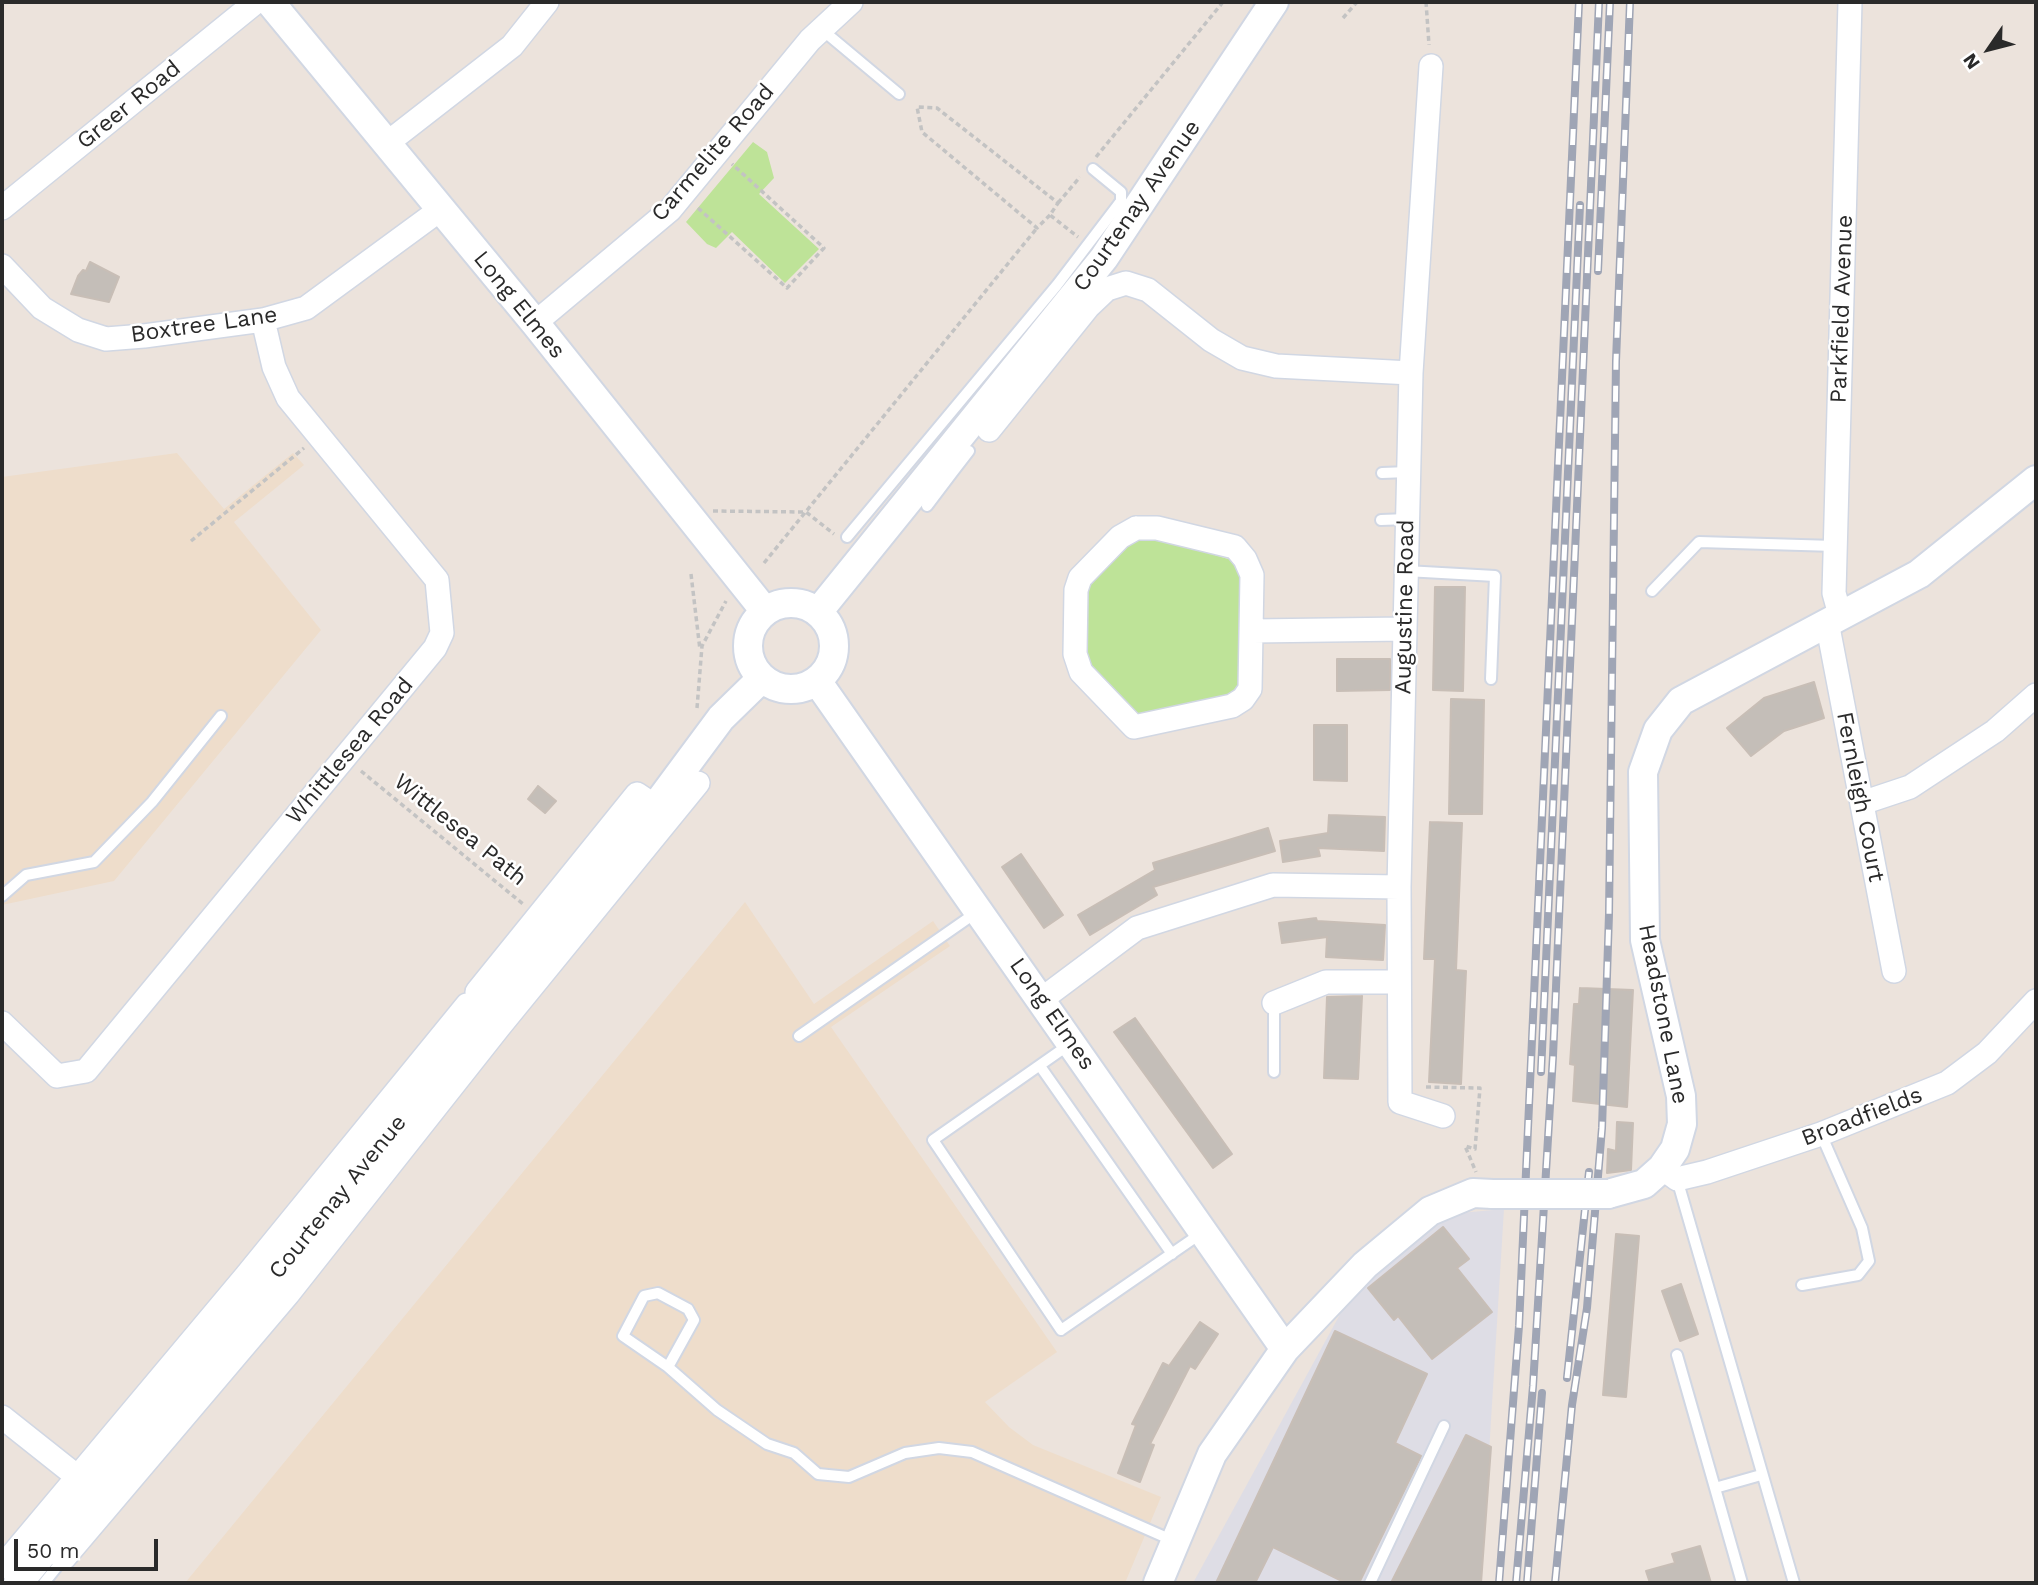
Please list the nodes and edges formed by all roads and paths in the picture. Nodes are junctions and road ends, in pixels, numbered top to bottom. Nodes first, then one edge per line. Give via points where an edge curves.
1 (256, 2) edge
2 (270, 2) edge
3 (547, 2) edge
4 (851, 2) edge
5 (1223, 2) edge
6 (1274, 2) edge
7 (1357, 2) edge
8 (1426, 2) edge
9 (1850, 2) edge
10 (1343, 18) dead end
11 (820, 28) junction
12 (1431, 66) joint
13 (899, 94) dead end
14 (386, 144) junction
15 (718, 151) junction
16 (1090, 167) junction
17 (683, 194) junction
18 (1058, 203) junction
19 (2, 208) edge
20 (441, 209) junction
21 (1050, 215) junction
22 (1037, 228) junction
23 (1087, 245) junction
24 (2, 266) edge
25 (1073, 296) junction
26 (263, 320) junction
27 (535, 323) junction
28 (1410, 373) junction
29 (319, 435) junction
30 (969, 451) dead end
31 (946, 468) junction
32 (1408, 472) junction
33 (1382, 473) dead end
34 (2036, 480) edge
35 (910, 494) junction
36 (806, 512) junction
37 (1408, 519) junction
38 (1381, 520) dead end
39 (693, 521) junction
40 (844, 538) joint
41 (191, 541) dead end
42 (1835, 546) junction
43 (764, 563) dead end
44 (1406, 571) junction
45 (691, 574) dead end
46 (1652, 591) dead end
47 (765, 611) junction
48 (818, 612) junction
49 (722, 613) dead end
50 (1834, 619) junction
51 (1405, 629) junction
52 (1253, 631) junction
53 (701, 652) junction
54 (762, 678) junction
55 (1491, 679) dead end
56 (817, 681) junction
57 (2036, 695) edge
58 (694, 715) dead end
59 (221, 716) dead end
60 (344, 757) junction
61 (698, 783) dead end
62 (1862, 803) junction
63 (662, 812) junction
64 (1399, 887) junction
65 (2, 896) edge
66 (979, 910) junction
67 (537, 916) junction
68 (1894, 971) dead end
69 (504, 974) junction
70 (1399, 982) junction
71 (1042, 999) junction
72 (2036, 1001) edge
73 (1274, 1003) joint
74 (482, 1009) junction
75 (2, 1023) edge
76 (457, 1032) junction
77 (799, 1036) dead end
78 (1072, 1043) junction
79 (1040, 1066) junction
80 (1274, 1072) dead end
81 (1443, 1116) dead end
82 (1821, 1134) junction
83 (1468, 1153) dead end
84 (1670, 1173) junction
85 (1486, 1186) junction
86 (1203, 1232) junction
87 (1172, 1254) junction
88 (1802, 1285) dead end
89 (280, 1287) junction
90 (1285, 1349) junction
91 (1677, 1355) dead end
92 (668, 1367) junction
93 (2, 1417) edge
94 (1444, 1426) dead end
95 (1761, 1475) junction
96 (86, 1483) junction
97 (1715, 1489) junction
98 (1174, 1541) junction
99 (56, 1552) junction
100 (2, 1567) edge
101 (18, 1583) edge
102 (44, 1583) edge
103 (1158, 1583) edge
104 (1370, 1583) edge
105 (1742, 1583) edge
106 (1794, 1583) edge

1 - 19 street, Greer Road
2 - 14 street, Long Elmes
3 - 14 street via 512,46
4 - 11 street, Carmelite Road
5 - 16 path
6 - 25 street, Courtenay Avenue via 1142,205
7 - 10 path
8 - 12 path
9 - 42 street, Parkfield Avenue
11 - 13 lane
11 - 15 street, Carmelite Road
12 - 28 street, Augustine Road
14 - 20 street, Long Elmes
15 - 17 street, Carmelite Road
15 - 17 path via 824,248 787,288
16 - 18 path
16 - 23 lane via 1123,197
17 - 27 street, Carmelite Road via 670,210
18 - 21 path
18 - 22 path via 937,108 917,107 922,132
20 - 26 street, Boxtree Lane via 306,307
20 - 27 street, Long Elmes
21 - 22 path
21 - 23 path
22 - 36 path
23 - 25 lane
24 - 26 street, Boxtree Lane via 42,308 78,330 106,339
25 - 28 street via 1126,283 1148,290 1211,340 1242,358 1276,366
25 - 31 street, Courtenay Avenue via 993,416
25 - 35 lane
26 - 29 street, Whittlesea Road via 274,367 288,398
27 - 39 street, Long Elmes
28 - 32 street, Augustine Road
29 - 41 path
29 - 60 street, Whittlesea Road via 437,580 442,633 435,648
30 - 31 lane
31 - 35 street, Courtenay Avenue
32 - 33 lane
32 - 37 street, Augustine Road
34 - 50 street, Headstone Lane via 1919,574
35 - 40 lane
35 - 48 street, Courtenay Avenue
36 - 39 path via 708,511
36 - 40 path
36 - 43 path
37 - 38 lane
37 - 44 street, Augustine Road
39 - 47 street, Long Elmes
42 - 46 lane via 1699,542
42 - 50 street, Parkfield Avenue
44 - 51 street, Augustine Road
44 - 55 lane via 1495,576
45 - 53 path
47 - 48 street via 792,603
47 - 54 street via 748,640 753,667
48 - 56 street via 831,628 835,643 827,671
49 - 53 path
50 - 62 street, Fernleigh Court
50 - 84 street, Headstone Lane via 1681,701 1658,730 1643,772 1645,940 1681,1096 1682,1124
51 - 52 street
51 - 64 street, Augustine Road
52 - 52 street via 1250,688 1243,699 1232,706 1134,727 1077,664 1076,590 1080,578 1120,537 1136,528 1157,528 1235,547 1252,575
53 - 58 path via 700,698
54 - 56 street via 789,690
54 - 63 street, Courtenay Avenue via 721,718
56 - 66 street, Long Elmes
57 - 62 street via 1996,731 1910,788
59 - 65 lane via 152,802 94,862 26,875
60 - 67 path, Wittlesea Path
60 - 75 street, Whittlesea Road via 86,1071 57,1076
61 - 63 street, Courtenay Avenue
62 - 68 street, Fernleigh Court
63 - 67 street, Courtenay Avenue via 637,794
63 - 69 street, Courtenay Avenue
63 - 74 street, Courtenay Avenue
64 - 70 street, Augustine Road
64 - 71 street via 1273,885 1137,928
66 - 71 street, Long Elmes
66 - 77 lane
67 - 69 street, Courtenay Avenue
69 - 74 street, Courtenay Avenue
70 - 73 street via 1326,982
70 - 81 street, Augustine Road via 1399,1102
71 - 78 street, Long Elmes
72 - 82 street, Broadfields via 1987,1053 1947,1083
73 - 80 lane
74 - 76 street, Courtenay Avenue
74 - 89 street, Courtenay Avenue
76 - 89 street, Courtenay Avenue
76 - 96 street, Courtenay Avenue
78 - 79 lane
78 - 86 street, Long Elmes
79 - 87 lane
79 - 87 lane via 933,1140 1061,1330
82 - 84 street, Broadfields
82 - 88 lane via 1862,1228 1869,1261 1857,1275
83 - 85 path
84 - 85 street, Headstone Lane, bridge via 1608,1194
84 - 95 lane
85 - 90 street, Headstone Lane via 1430,1211 1365,1265
86 - 87 lane
86 - 90 street, Long Elmes
89 - 96 street, Courtenay Avenue
89 - 99 street, Courtenay Avenue
90 - 98 street, Headstone Lane via 1212,1454
91 - 97 lane
92 - 92 lane via 694,1320 688,1309 658,1293 644,1296 623,1336
92 - 98 lane via 717,1410 767,1444 794,1453 818,1474 849,1477 905,1453 939,1448 972,1452
93 - 96 street
94 - 104 lane
95 - 97 lane
95 - 106 lane
96 - 99 street, Courtenay Avenue
96 - 100 street, Courtenay Avenue
97 - 105 lane
98 - 103 street, Headstone Lane
99 - 101 street, Courtenay Avenue
99 - 102 lane, Courtenay Avenue

